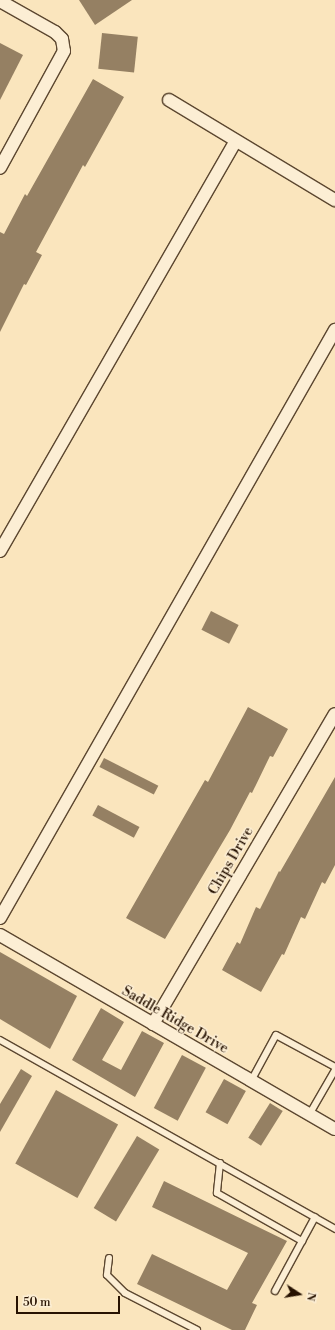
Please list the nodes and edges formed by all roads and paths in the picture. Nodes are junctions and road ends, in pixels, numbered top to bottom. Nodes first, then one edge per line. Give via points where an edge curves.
1 (0, 1) edge
2 (169, 100) dead end
3 (235, 142) junction
4 (0, 168) edge
5 (335, 200) edge
6 (335, 330) edge
7 (0, 551) edge
8 (335, 714) edge
9 (0, 918) edge
10 (0, 935) edge
11 (153, 1024) junction
12 (0, 1040) edge
13 (335, 1067) edge
14 (335, 1070) edge
15 (250, 1081) junction
16 (309, 1115) junction
17 (335, 1129) edge
18 (220, 1162) junction
19 (314, 1217) junction
20 (335, 1229) edge
21 (302, 1241) junction
22 (109, 1258) dead end
23 (275, 1291) dead end
24 (197, 1330) edge

1 - 4 street via 55,32 62,39 64,51
2 - 3 street
3 - 5 street
3 - 7 street
6 - 9 street
8 - 11 street, Chips Drive
10 - 11 street, Saddle Ridge Drive
11 - 15 street, Saddle Ridge Drive
12 - 18 lane
13 - 15 lane via 276,1035
14 - 16 lane
15 - 16 street, Saddle Ridge Drive
16 - 17 street, Saddle Ridge Drive
18 - 19 lane
18 - 21 lane via 217,1193
19 - 20 lane
19 - 21 lane
21 - 23 lane
22 - 24 lane via 107,1275 125,1293

